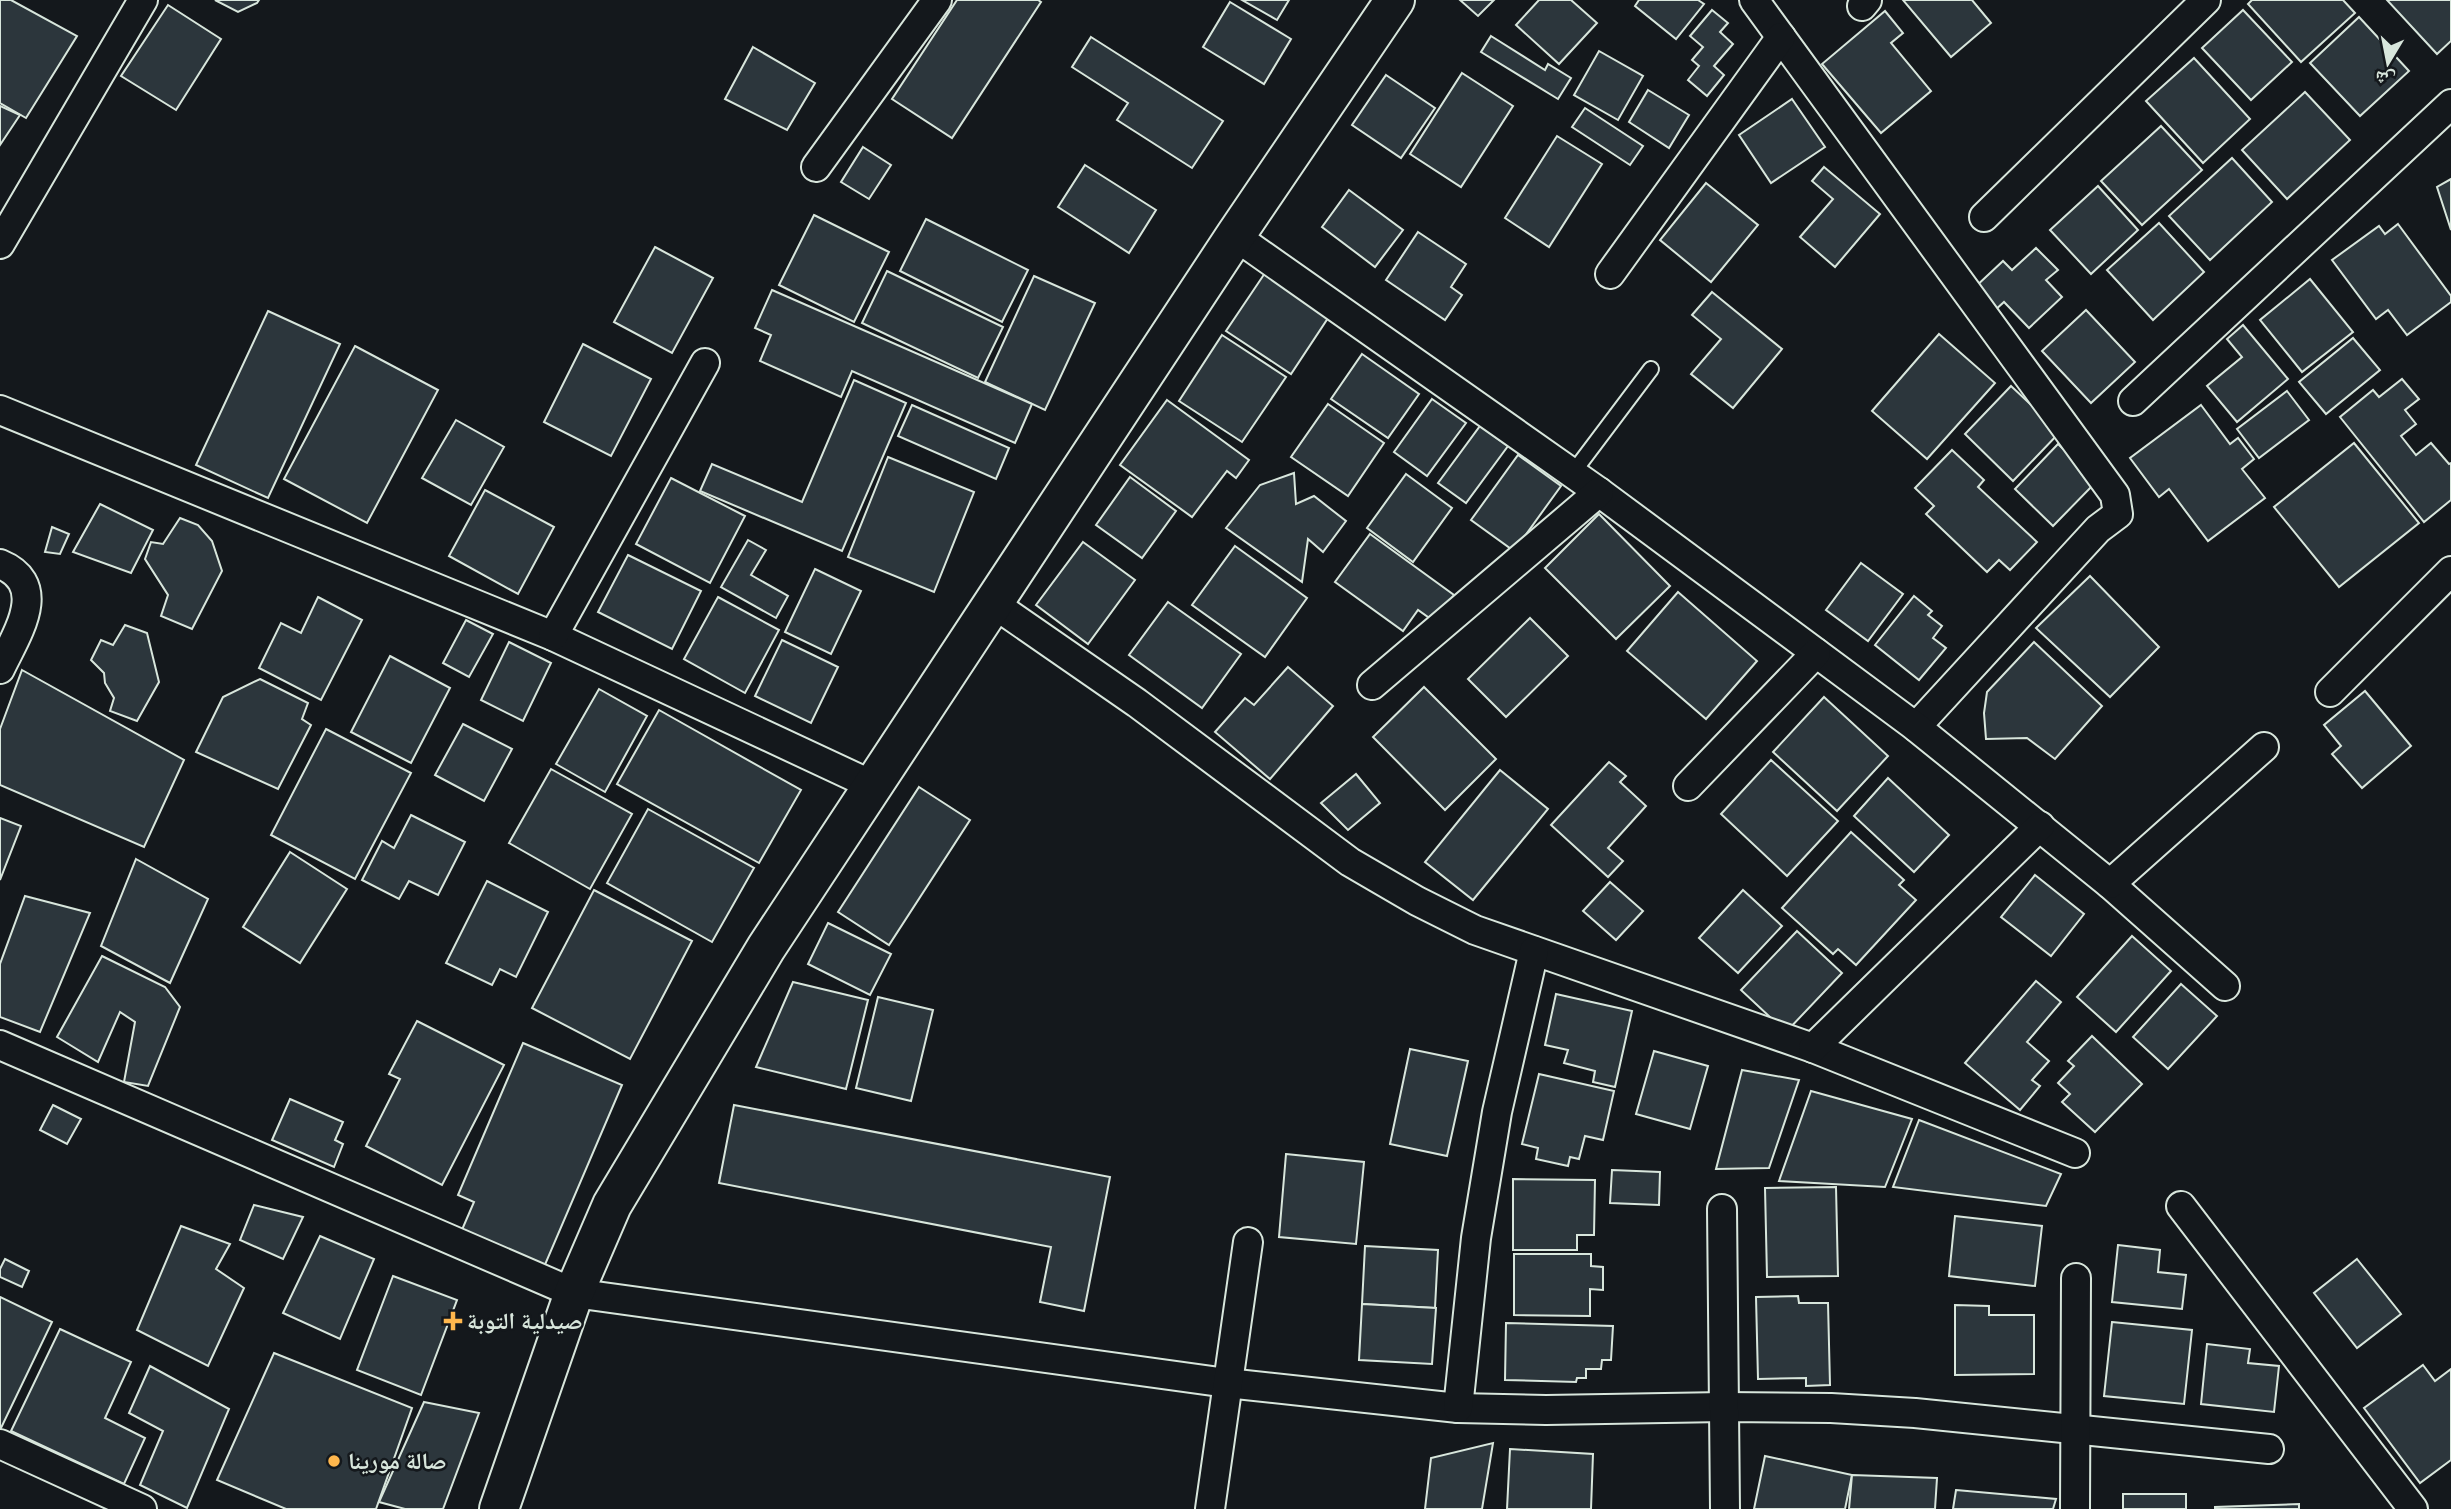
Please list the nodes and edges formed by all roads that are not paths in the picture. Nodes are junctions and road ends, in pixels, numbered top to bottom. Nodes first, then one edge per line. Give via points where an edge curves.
1 (143, 0) edge
2 (937, 0) edge
3 (1395, 0) edge
4 (1754, 0) edge
5 (2206, 0) edge
6 (1782, 37) junction
7 (2451, 104) edge
8 (816, 167) dead end
9 (1984, 217) dead end
10 (1235, 236) junction
11 (0, 244) edge
12 (1610, 274) dead end
13 (705, 363) dead end
14 (1651, 369) dead end
15 (2133, 401) dead end
16 (0, 410) edge
17 (1572, 474) junction
18 (1599, 492) junction
19 (0, 564) edge
20 (2451, 570) edge
21 (994, 604) junction
22 (553, 636) junction
23 (1816, 653) junction
24 (0, 669) edge
25 (1372, 685) dead end
26 (2330, 692) dead end
27 (1916, 727) junction
28 (2264, 747) dead end
29 (872, 785) junction
30 (1688, 786) dead end
31 (2040, 826) junction
32 (2110, 884) junction
33 (1534, 951) junction
34 (2225, 986) dead end
35 (0, 1045) edge
36 (1813, 1048) junction
37 (2076, 1153) dead end
38 (2181, 1206) dead end
39 (1722, 1209) dead end
40 (1248, 1242) dead end
41 (2077, 1278) dead end
42 (574, 1293) junction
43 (1227, 1383) junction
44 (1724, 1407) junction
45 (1458, 1408) junction
46 (2074, 1428) junction
47 (0, 1444) edge
48 (2269, 1449) dead end
49 (142, 1509) edge
50 (499, 1509) edge
51 (1210, 1509) edge
52 (1725, 1509) edge
53 (2075, 1509) edge
54 (2413, 1509) edge

1 - 11 street
2 - 8 street
3 - 10 street
4 - 6 street
5 - 9 street
6 - 12 street
6 - 27 street via 2115,495 2118,514 2098,529
7 - 15 street
10 - 17 street
10 - 21 street
13 - 22 street
14 - 17 lane
16 - 22 street
17 - 18 street
18 - 23 street
18 - 25 street
19 - 24 street via 20,578 27,606
20 - 26 street
21 - 29 street
21 - 33 street via 1137,703 1350,862 1475,930
22 - 29 street
23 - 27 street
23 - 30 street
27 - 31 street
28 - 32 street
29 - 42 street via 766,948 612,1205
31 - 32 street
31 - 36 street
32 - 34 street
33 - 36 street
33 - 45 street via 1482,1200
35 - 42 street
36 - 37 street
38 - 54 street
39 - 44 street
40 - 43 street
41 - 46 street
42 - 43 street
42 - 50 street
43 - 45 street
43 - 51 street
44 - 45 street
44 - 46 street via 1915,1413
44 - 52 street
46 - 48 street
46 - 53 street
47 - 49 street

